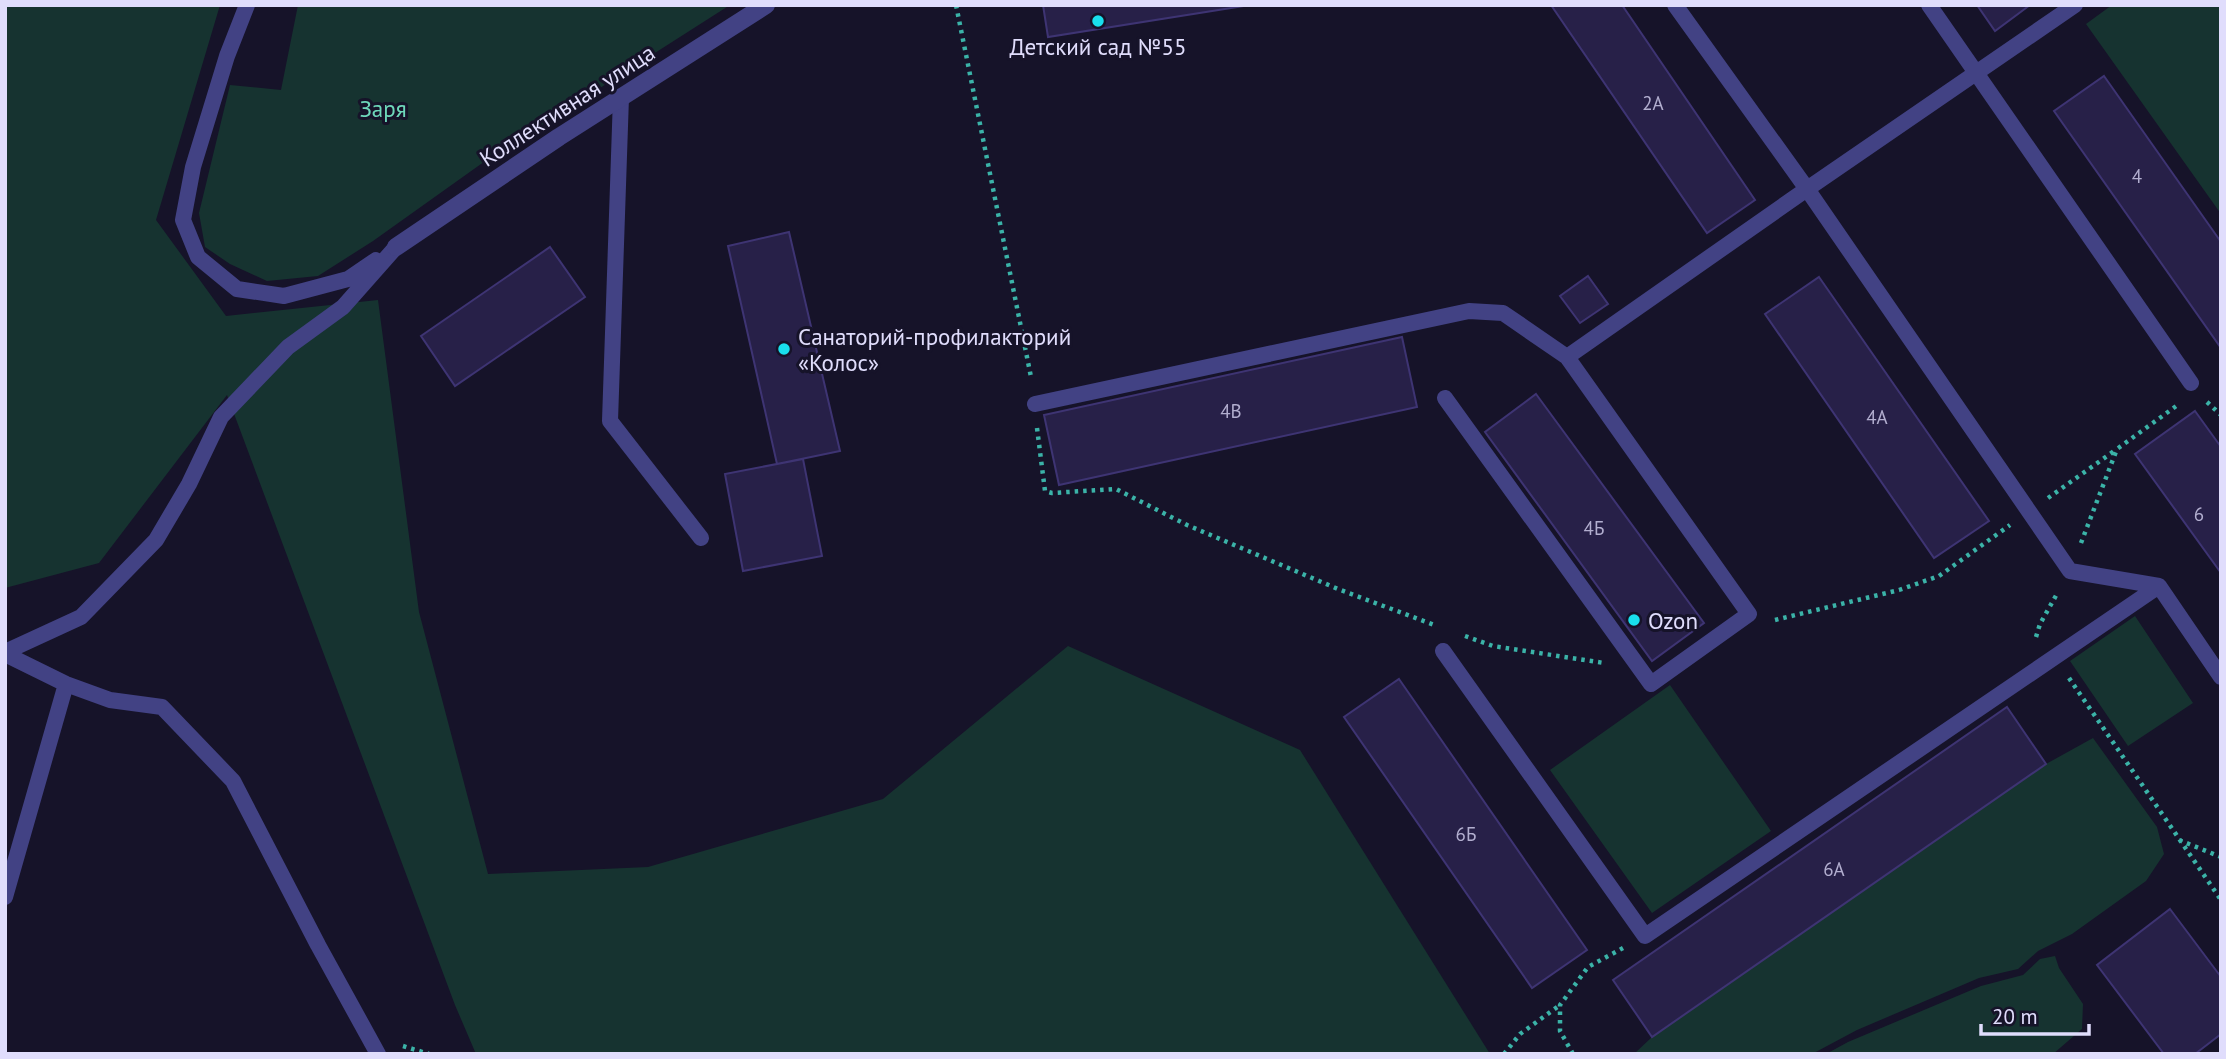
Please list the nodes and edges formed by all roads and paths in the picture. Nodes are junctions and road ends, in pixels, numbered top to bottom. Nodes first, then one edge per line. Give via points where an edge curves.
1 (247, 5) edge
2 (766, 5) edge
3 (956, 5) edge
4 (1675, 5) edge
5 (1929, 5) edge
6 (2075, 5) edge
7 (1977, 74) junction
8 (621, 97) junction
9 (1807, 189) junction
10 (396, 247) junction
11 (1567, 357) junction
12 (2191, 383) dead end
13 (1445, 398) dead end
14 (1035, 404) junction
15 (2179, 404) dead end
16 (2117, 449) junction
17 (2028, 512) junction
18 (701, 538) dead end
19 (2070, 571) junction
20 (2159, 586) junction
21 (1441, 627) dead end
22 (1454, 632) dead end
23 (1723, 632) junction
24 (1443, 650) dead end
25 (5, 653) edge
26 (2055, 657) junction
27 (1611, 664) dead end
28 (2221, 677) edge
29 (2023, 678) junction
30 (65, 684) junction
31 (2179, 840) junction
32 (2221, 857) edge
33 (5, 897) edge
34 (2221, 900) edge
35 (1645, 936) junction
36 (1560, 1005) junction
37 (378, 1054) edge
38 (1504, 1054) edge
39 (1573, 1054) edge

1 - 10 lane via 192,167 183,220 198,257 237,289 284,296 348,279
2 - 8 street, Коллективная улица
3 - 14 path
4 - 9 lane
5 - 7 lane
6 - 7 lane
7 - 9 lane
7 - 12 lane
8 - 10 street, Коллективная улица
8 - 18 lane via 610,421
9 - 11 lane
9 - 17 lane
10 - 25 lane via 343,307 288,347 221,417 189,484 147,550 81,617
11 - 14 lane via 1503,313 1469,311
11 - 23 lane via 1749,614
13 - 23 lane via 1651,684
14 - 21 path via 1045,491 1116,489 1187,525
15 - 16 path
16 - 17 path
16 - 19 path
17 - 19 lane
17 - 23 path via 1939,576 1899,590
19 - 20 lane
19 - 29 path via 2040,624
20 - 26 lane
20 - 28 lane
22 - 27 path via 1493,646
24 - 35 lane
25 - 30 lane
26 - 29 lane
26 - 31 path
29 - 35 lane
30 - 33 lane
30 - 37 lane via 110,700 162,707 233,781
31 - 32 path
31 - 34 path
35 - 36 path via 1588,967
36 - 38 path via 1520,1034
36 - 39 path via 1560,1031

